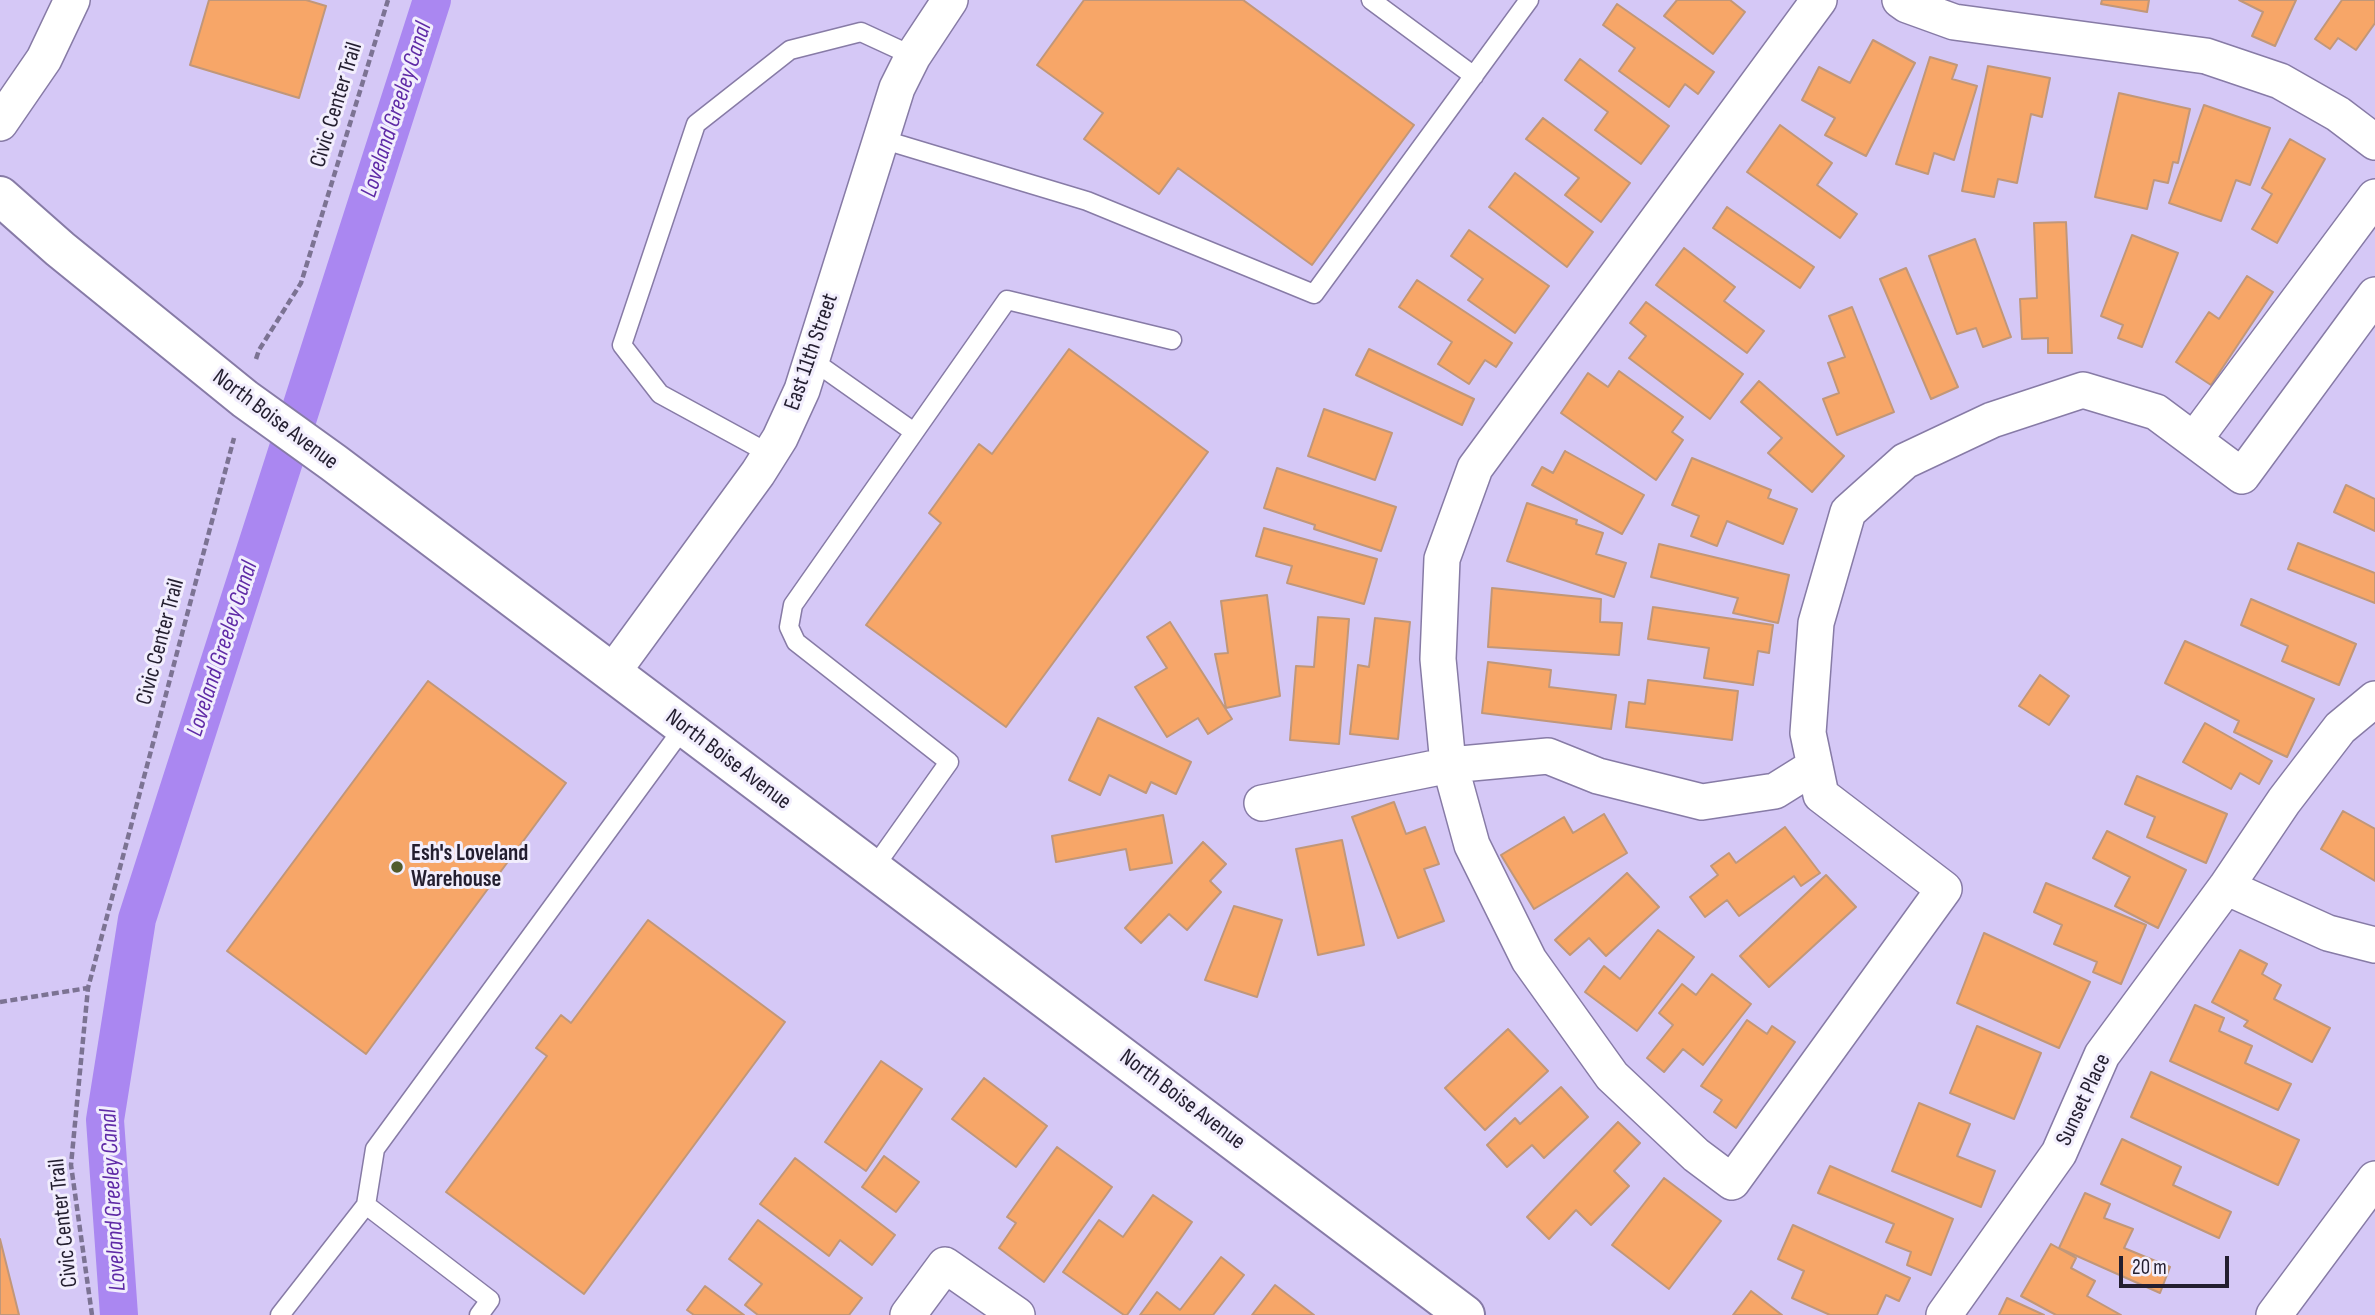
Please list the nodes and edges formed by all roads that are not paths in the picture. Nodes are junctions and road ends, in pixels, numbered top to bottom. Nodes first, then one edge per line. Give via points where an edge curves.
1 (72, 0) edge
2 (950, 0) edge
3 (1371, 0) edge
4 (1529, 0) edge
5 (1819, 0) edge
6 (1900, 0) edge
7 (913, 56) junction
8 (1474, 76) junction
9 (0, 123) edge
10 (881, 139) junction
11 (2375, 142) edge
12 (0, 195) edge
13 (2375, 198) edge
14 (2375, 295) edge
15 (1172, 340) dead end
16 (812, 360) junction
17 (915, 432) junction
18 (2194, 440) junction
19 (769, 454) junction
20 (612, 673) junction
21 (2375, 699) edge
22 (684, 727) junction
23 (1450, 765) junction
24 (1815, 766) junction
25 (1262, 803) dead end
26 (873, 869) junction
27 (2227, 887) junction
28 (2375, 945) edge
29 (2375, 1179) edge
30 (366, 1205) junction
31 (280, 1315) edge
32 (479, 1315) edge
33 (908, 1315) edge
34 (1017, 1315) edge
35 (1465, 1315) edge
36 (1944, 1315) edge
37 (2274, 1315) edge

1 - 9 street via 44,59
2 - 7 street, East 11th Street
3 - 8 lane
4 - 8 lane
5 - 23 street via 1475,468 1442,559 1438,659
6 - 11 street via 1954,22 2206,56 2280,81 2338,114
7 - 10 street, East 11th Street
7 - 19 lane via 861,32 790,50 696,124 622,345 660,394
8 - 10 lane via 1314,294 1087,201
10 - 16 street, East 11th Street
12 - 20 street, North Boise Avenue via 245,399
13 - 18 street
14 - 18 street via 2242,476
15 - 17 lane via 1007,300
16 - 17 lane
16 - 19 street, East 11th Street
17 - 26 lane via 793,605 789,627 796,642 949,762
18 - 24 street via 2156,412 2083,390 1992,419 1905,461 1849,512 1845,524 1816,623 1808,733
19 - 20 street, East 11th Street
20 - 22 street, North Boise Avenue
21 - 27 street, Sunset Place via 2340,728
22 - 26 street, North Boise Avenue
22 - 30 lane via 375,1149
23 - 24 street via 1548,755 1598,776 1703,802 1775,792
23 - 24 street via 1472,845 1529,960 1612,1076 1696,1155 1732,1182 1944,889 1821,795
23 - 25 street
26 - 35 street, North Boise Avenue
27 - 28 street via 2328,933
27 - 36 street, Sunset Place via 2102,1055 2059,1153
29 - 37 street
30 - 31 lane
30 - 32 lane via 490,1300
33 - 34 street via 945,1265

